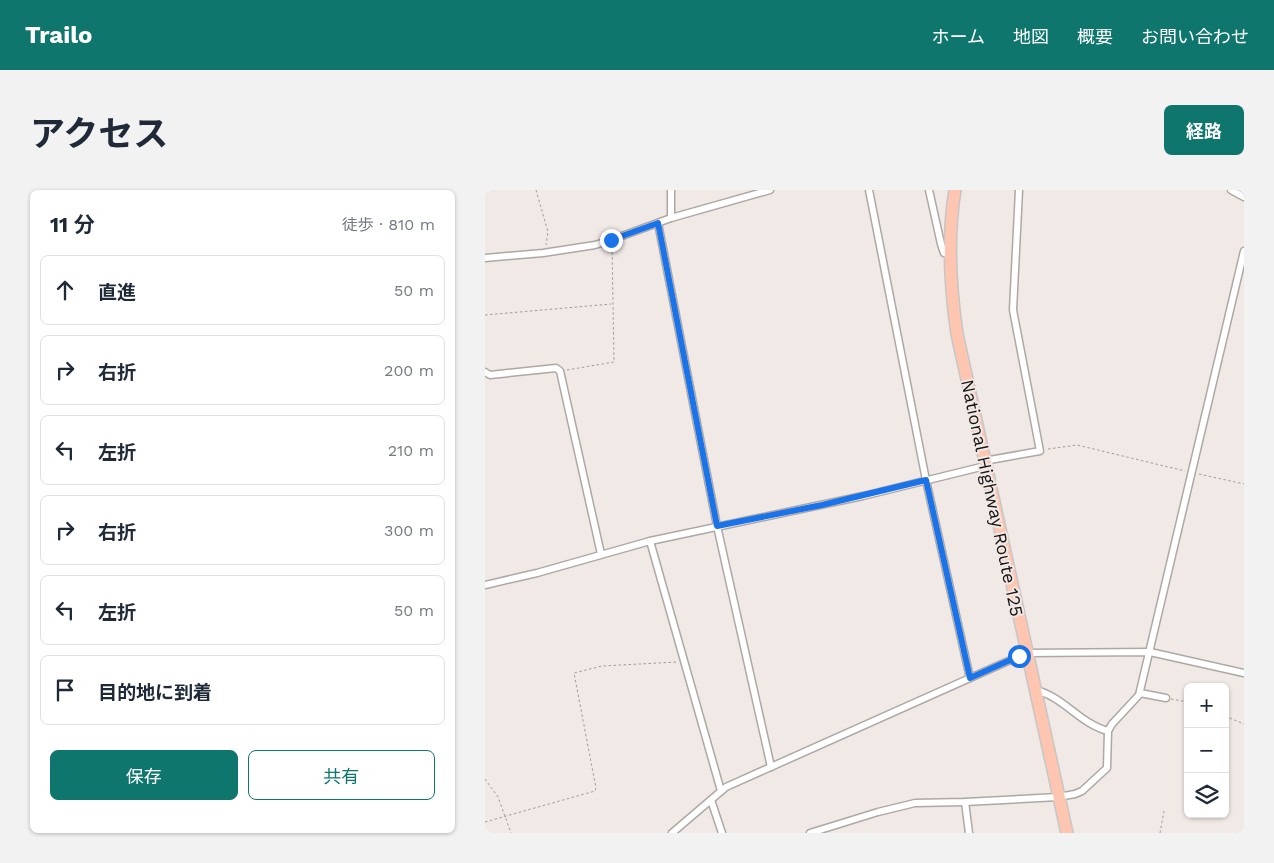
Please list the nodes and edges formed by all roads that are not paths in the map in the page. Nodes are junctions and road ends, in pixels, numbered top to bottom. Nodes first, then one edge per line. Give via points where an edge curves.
1 (671, 190) edge
2 (770, 190) edge
3 (869, 190) edge
4 (929, 190) edge
5 (955, 190) edge
6 (1019, 190) edge
7 (1231, 190) edge
8 (1244, 198) edge
9 (671, 218) junction
10 (658, 223) junction
11 (1244, 252) edge
12 (950, 255) junction
13 (485, 258) edge
14 (485, 372) edge
15 (985, 463) junction
16 (926, 480) junction
17 (717, 526) junction
18 (651, 541) junction
19 (601, 554) junction
20 (485, 585) edge
21 (1150, 652) junction
22 (1026, 653) junction
23 (1244, 674) edge
24 (970, 678) junction
25 (1035, 690) junction
26 (1140, 693) junction
27 (1166, 698) road end
28 (1108, 731) junction
29 (771, 767) junction
30 (721, 791) junction
31 (1058, 797) junction
32 (711, 800) junction
33 (965, 802) junction
34 (672, 833) edge
35 (722, 833) edge
36 (811, 833) edge
37 (969, 833) edge
38 (1067, 833) edge

1 - 9 street
2 - 9 street
3 - 16 street
4 - 12 street via 941,244 944,253
5 - 12 highway, National Highway Route 125
6 - 15 street via 1013,310 1040,451
7 - 8 street
9 - 10 street
10 - 13 street via 582,248
10 - 17 street
11 - 21 street
12 - 15 highway, National Highway Route 125 via 957,334
14 - 19 street via 556,368 560,371
15 - 16 street
15 - 22 highway, National Highway Route 125
16 - 17 street
16 - 24 street
17 - 18 street
17 - 29 street
18 - 19 street
18 - 30 street
19 - 20 street
21 - 22 street
21 - 23 street
21 - 26 street
22 - 24 street
22 - 25 highway, National Highway Route 125
24 - 29 street
25 - 28 street via 1049,695 1084,721
25 - 31 highway, National Highway Route 125
26 - 27 street
26 - 28 street
28 - 31 street via 1107,768 1082,791
29 - 30 street
30 - 32 street
31 - 33 street
31 - 38 highway, National Highway Route 125
32 - 34 street
32 - 35 street
33 - 36 street via 915,803
33 - 37 street

